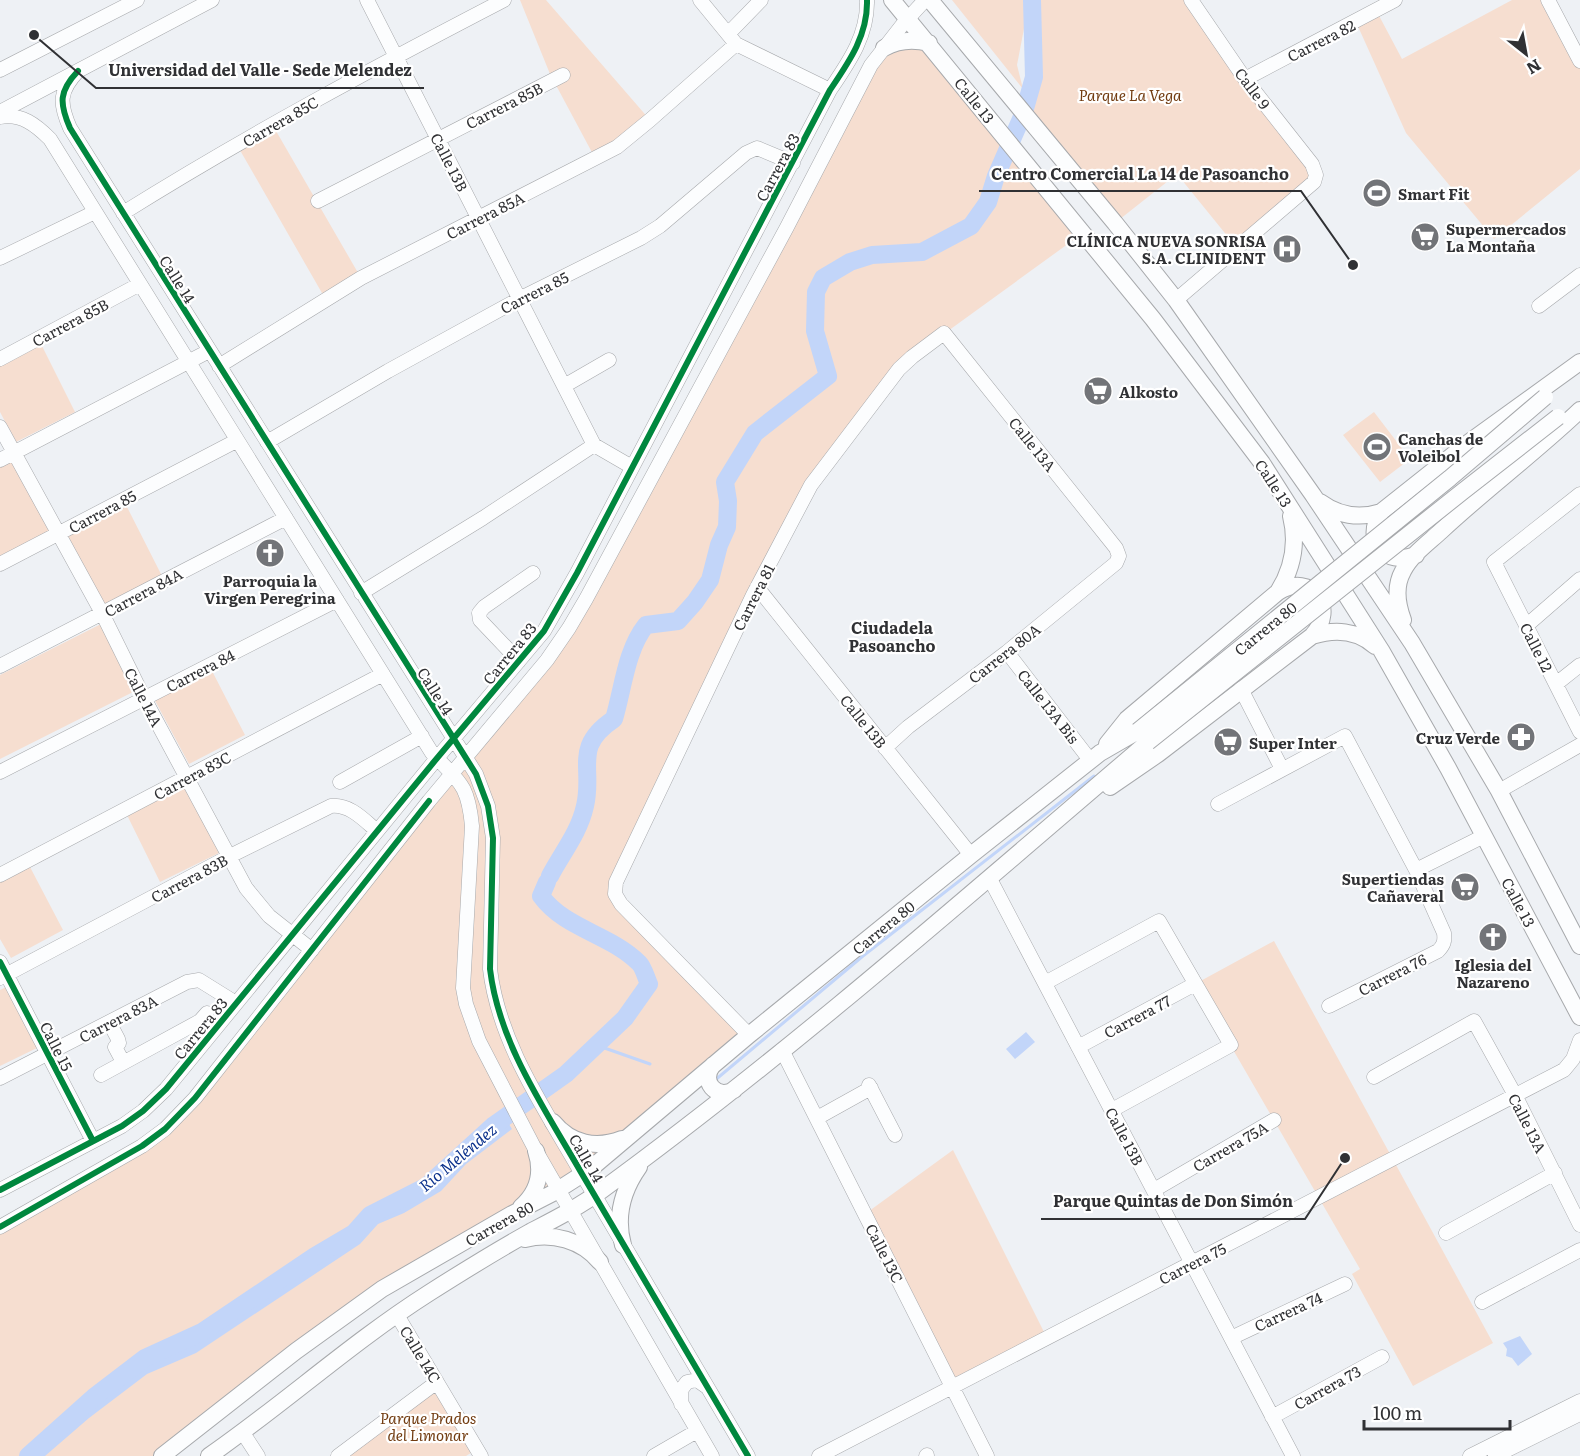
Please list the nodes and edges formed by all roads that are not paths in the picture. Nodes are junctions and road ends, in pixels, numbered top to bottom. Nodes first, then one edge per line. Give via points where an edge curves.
1 (137, 0) edge
2 (212, 0) edge
3 (367, 0) edge
4 (504, 0) edge
5 (700, 0) edge
6 (761, 0) edge
7 (867, 0) edge
8 (892, 0) edge
9 (925, 0) edge
10 (930, 0) edge
11 (1191, 0) edge
12 (1548, 0) edge
13 (1392, 1) edge
14 (908, 18) junction
15 (732, 39) junction
16 (929, 44) junction
17 (884, 48) junction
18 (853, 55) junction
19 (395, 57) junction
20 (1580, 61) edge
21 (871, 65) junction
22 (0, 70) edge
23 (78, 71) junction
24 (563, 75) dead end
25 (1245, 79) junction
26 (830, 90) junction
27 (0, 112) edge
28 (0, 117) edge
29 (438, 139) junction
30 (794, 163) junction
31 (776, 198) junction
32 (318, 201) dead end
33 (95, 212) junction
34 (123, 213) junction
35 (478, 218) junction
36 (787, 227) junction
37 (750, 242) junction
38 (0, 258) edge
39 (762, 272) junction
40 (1580, 275) edge
41 (140, 284) junction
42 (521, 298) junction
43 (1176, 300) junction
44 (1539, 306) dead end
45 (944, 333) joint
46 (209, 351) junction
47 (0, 359) edge
48 (609, 360) dead end
49 (188, 362) junction
50 (1580, 363) edge
51 (219, 366) junction
52 (564, 386) junction
53 (1580, 402) edge
54 (1580, 410) edge
55 (0, 427) edge
56 (237, 441) junction
57 (267, 442) junction
58 (594, 445) junction
59 (14, 452) junction
60 (0, 460) edge
61 (632, 467) junction
62 (1580, 494) edge
63 (1313, 495) junction
64 (1287, 504) junction
65 (1381, 512) junction
66 (286, 518) junction
67 (57, 534) junction
68 (1416, 555) junction
69 (1119, 556) joint
70 (0, 564) edge
71 (533, 573) dead end
72 (1580, 579) edge
73 (757, 588) junction
74 (1278, 592) junction
75 (361, 593) junction
76 (337, 600) junction
77 (102, 613) junction
78 (553, 618) junction
79 (1526, 626) junction
80 (569, 628) junction
81 (1312, 636) junction
82 (1412, 643) junction
83 (531, 646) junction
84 (1381, 650) junction
85 (1007, 652) junction
86 (547, 660) junction
87 (519, 661) junction
88 (1580, 665) edge
89 (0, 666) edge
90 (383, 674) junction
91 (1556, 684) junction
92 (1241, 689) junction
93 (144, 698) junction
94 (1580, 732) edge
95 (422, 736) junction
96 (1143, 737) junction
97 (453, 739) junction
98 (1580, 745) edge
99 (885, 748) junction
100 (465, 757) junction
101 (1095, 757) junction
102 (437, 758) junction
103 (1282, 769) junction
104 (0, 772) edge
105 (453, 774) junction
106 (187, 778) junction
107 (340, 782) dead end
108 (1499, 791) junction
109 (434, 796) junction
110 (1218, 804) dead end
111 (470, 806) junction
112 (377, 831) junction
113 (1044, 831) junction
114 (1484, 836) junction
115 (971, 855) junction
116 (228, 857) junction
117 (1416, 870) junction
118 (0, 875) edge
119 (990, 879) junction
120 (293, 935) junction
121 (1580, 946) edge
122 (312, 950) junction
123 (2, 971) edge
124 (1045, 983) junction
125 (1195, 984) junction
126 (236, 1003) junction
127 (1329, 1006) dead end
128 (207, 1014) dead end
129 (1580, 1017) edge
130 (109, 1023) junction
131 (749, 1035) junction
132 (1580, 1040) edge
133 (1078, 1047) junction
134 (782, 1050) junction
135 (48, 1054) junction
136 (123, 1062) junction
137 (713, 1065) junction
138 (1564, 1070) junction
139 (1580, 1070) edge
140 (101, 1075) dead end
141 (1374, 1077) dead end
142 (0, 1078) edge
143 (735, 1089) junction
144 (1515, 1095) junction
145 (1112, 1110) junction
146 (817, 1118) junction
147 (1274, 1120) dead end
148 (553, 1122) junction
149 (633, 1132) junction
150 (895, 1135) dead end
151 (93, 1141) junction
152 (536, 1151) junction
153 (651, 1153) junction
154 (1554, 1173) junction
155 (582, 1174) junction
156 (559, 1189) junction
157 (0, 1190) edge
158 (1154, 1190) junction
159 (594, 1196) junction
160 (571, 1211) junction
161 (512, 1214) junction
162 (1580, 1225) edge
163 (0, 1227) edge
164 (1446, 1233) dead end
165 (513, 1242) junction
166 (623, 1245) junction
167 (1580, 1250) edge
168 (600, 1262) junction
169 (1192, 1263) junction
170 (1345, 1284) dead end
171 (1482, 1302) dead end
172 (397, 1315) junction
173 (1231, 1338) junction
174 (1382, 1357) dead end
175 (437, 1382) junction
176 (952, 1387) junction
177 (708, 1389) junction
178 (1580, 1401) edge
179 (681, 1404) junction
180 (1580, 1414) edge
181 (1272, 1417) junction
182 (1536, 1429) junction
183 (697, 1431) junction
184 (243, 1433) junction
185 (474, 1454) edge
186 (828, 1454) edge
187 (162, 1456) edge
188 (209, 1456) edge
189 (258, 1456) edge
190 (338, 1456) edge
191 (654, 1456) edge
192 (712, 1456) edge
193 (748, 1456) edge
194 (987, 1456) edge
195 (1293, 1456) edge
196 (1470, 1456) edge
197 (1495, 1456) edge

1 - 22 street
2 - 23 street
3 - 19 street, Calle 13B
4 - 19 street, Carrera 85C
5 - 15 street
6 - 15 street, Carrera 85A
7 - 18 street, Carrera 83 via 864,28
8 - 14 main road, Calle 13
9 - 14 street
10 - 43 main road, Calle 13
11 - 25 street, Calle 9
12 - 20 street
13 - 25 street, Carrera 82
14 - 16 main road, Calle 13
14 - 17 street
15 - 26 street
15 - 35 street, Carrera 85A via 617,147
16 - 17 main road via 908,40
16 - 64 main road, Calle 13 via 1153,319 1262,463
17 - 21 street
18 - 21 street
18 - 26 street, Carrera 83
19 - 29 street, Calle 13B
19 - 34 street, Carrera 85C via 272,124
21 - 36 street
23 - 27 street
23 - 34 street, Calle 14 via 67,83 63,111
24 - 29 street, Carrera 85B
25 - 43 street, Calle 9 via 1312,164 1316,176 1314,182
26 - 30 street, Carrera 83
28 - 33 street via 23,119 43,132
29 - 32 street, Carrera 85B
29 - 35 street, Calle 13B
30 - 31 street, Carrera 83
30 - 42 street, Carrera 85 via 757,148 746,153 660,226
31 - 36 street via 769,219 771,225 780,230
31 - 37 street, Carrera 83
33 - 38 street
33 - 41 street
34 - 46 street, Calle 14
35 - 42 street, Calle 13B
35 - 51 street, Carrera 85A via 361,278
36 - 39 street
37 - 39 street via 761,240 768,245
37 - 61 street, Carrera 83
39 - 80 street
40 - 44 street
41 - 47 street, Carrera 85B
41 - 49 street
42 - 52 street, Calle 13B
42 - 57 street, Carrera 85
43 - 63 main road, Calle 13
45 - 69 street, Calle 13A
45 - 73 street, Carrera 81 via 899,369 811,485
46 - 49 street
46 - 51 street, Calle 14
48 - 52 street
49 - 56 street
49 - 59 street
50 - 65 main road, Carrera 80 via 1468,442
50 - 96 main road, Carrera 80, bridge via 1545,397
51 - 57 street, Calle 14
52 - 58 street, Calle 13B
53 - 96 main road, Carrera 80, bridge
54 - 68 main road
55 - 59 street, Calle 14A
56 - 66 street
56 - 67 street, Carrera 85
57 - 75 street, Calle 14
58 - 61 street
58 - 75 street
59 - 60 street
59 - 67 street, Calle 14A
61 - 78 street, Carrera 83
62 - 79 street, Calle 12 via 1494,562
63 - 65 main road via 1340,513 1360,516
63 - 82 main road, Calle 13
64 - 74 main road via 1294,527 1294,550 1289,572
64 - 84 main road, Calle 13
65 - 68 main road via 1374,529 1377,545 1399,559
66 - 76 street
66 - 77 street, Carrera 84A
67 - 70 street, Carrera 85
67 - 77 street, Calle 14A
68 - 82 main road via 1403,571 1397,600
69 - 85 street, Carrera 80A via 1116,563
71 - 87 street via 479,613 480,620
72 - 79 street
73 - 99 street, Calle 13B
73 - 131 street, Carrera 81 via 616,882 615,894
74 - 81 main road via 1304,586 1320,599 1323,619
74 - 101 main road via 1127,719
75 - 97 street, Calle 14
76 - 90 street
76 - 93 street, Carrera 84
77 - 89 street, Carrera 84A
77 - 93 street, Calle 14A
78 - 80 street via 551,627 555,632
78 - 83 street, Carrera 83
79 - 91 street, Calle 12
80 - 86 street
81 - 84 main road via 1336,631 1349,633
81 - 92 main road
82 - 108 main road, Calle 13
83 - 86 street via 545,644 549,650
83 - 87 street, Carrera 83
84 - 114 main road, Calle 13
85 - 99 street, Carrera 80A
85 - 101 street, Calle 13A Bis
86 - 100 street
87 - 97 street, Carrera 83
88 - 91 street
90 - 95 street
90 - 106 street, Carrera 83C
91 - 94 street, Calle 12
92 - 103 street
92 - 113 main road via 1158,754
93 - 104 street, Carrera 84
93 - 106 street, Calle 14A
95 - 102 street
95 - 107 street
96 - 101 main road, Carrera 80
96 - 113 main road, Carrera 80
97 - 100 street, Calle 14
97 - 102 street, Carrera 83
98 - 108 street
99 - 115 street, Calle 13B
100 - 105 street
100 - 148 street, Calle 14 via 484,794 493,838 492,989 504,1029
101 - 115 main road, Carrera 80
102 - 105 street
102 - 112 street, Carrera 83
103 - 110 street
103 - 117 street via 1345,736
105 - 109 street
105 - 111 street via 463,786
106 - 116 street, Calle 14A
106 - 118 street, Carrera 83C
108 - 121 main road, Calle 13
109 - 111 street via 453,793
109 - 122 street
111 - 152 street via 463,988 466,1004 479,1041
112 - 116 street, Carrera 83B via 349,809 332,806
112 - 120 street, Carrera 83
113 - 119 main road, Carrera 80
114 - 117 street
114 - 129 main road, Calle 13
115 - 131 main road, Carrera 80
116 - 120 street, Calle 14A via 255,901
116 - 123 street, Carrera 83B
117 - 127 street, Carrera 76 via 1443,933 1443,946
119 - 124 street, Calle 13B
119 - 134 main road, Carrera 80
120 - 122 street, Calle 14A
120 - 126 street, Carrera 83
122 - 163 street via 195,1098 165,1129
123 - 135 street, Calle 15
124 - 125 street via 1159,921
124 - 133 street, Calle 13B
125 - 133 street, Carrera 77
125 - 145 street via 1231,1045
126 - 130 street, Carrera 83A via 193,981
126 - 151 street, Carrera 83 via 166,1089 122,1126
128 - 136 street
130 - 135 street, Carrera 83A
130 - 136 street via 118,1039 115,1047
131 - 137 main road, Carrera 80
132 - 138 street
133 - 145 street, Calle 13B
134 - 143 main road, Carrera 80
134 - 146 street, Calle 13C
135 - 142 street, Carrera 83A
135 - 151 street, Calle 15
136 - 140 street
137 - 143 main road via 708,1079 712,1088 726,1093
137 - 149 main road, Carrera 80
138 - 139 street, Carrera 75
138 - 144 street, Carrera 75
141 - 144 street, Calle 13A via 1474,1022
143 - 153 main road, Carrera 80
144 - 154 street, Calle 13A
144 - 169 street, Carrera 75
145 - 158 street, Calle 13B
146 - 150 street via 870,1087
146 - 176 street, Calle 13C
147 - 158 street, Carrera 75A
148 - 149 main road via 564,1134 586,1144 611,1144
148 - 155 street, Calle 14
149 - 155 main road, Carrera 80
151 - 157 street, Carrera 83
152 - 156 street
152 - 161 main road via 538,1182 531,1196
153 - 159 main road, Carrera 80
153 - 166 main road via 634,1174 621,1202
154 - 162 street, Calle 13A
154 - 164 street
155 - 156 main road, Carrera 80
155 - 159 street, Calle 14
156 - 160 street
156 - 161 main road, Carrera 80
158 - 169 street, Calle 13B
159 - 160 main road, Carrera 80
159 - 166 street, Calle 14
160 - 165 main road, Carrera 80
160 - 168 street
161 - 187 main road, Carrera 80 via 382,1289
165 - 168 main road via 542,1236 562,1238 586,1249
165 - 172 main road, Carrera 80
166 - 177 street, Calle 14
167 - 171 street
168 - 179 street
169 - 173 street, Calle 13B
169 - 176 street, Carrera 75
170 - 173 street, Carrera 74
172 - 175 street, Calle 14C
172 - 184 main road, Carrera 80
173 - 181 street, Calle 13B
174 - 181 street, Carrera 73
175 - 185 street, Calle 14C
175 - 190 street
176 - 186 street, Carrera 75
176 - 194 street, Calle 13C
177 - 179 street via 697,1380 687,1382 681,1390
177 - 193 street, Calle 14
178 - 182 street
179 - 183 street
180 - 182 street
181 - 195 street, Calle 13B
182 - 196 street
182 - 197 street
183 - 191 street
183 - 192 street
184 - 188 main road, Carrera 80
184 - 189 street

